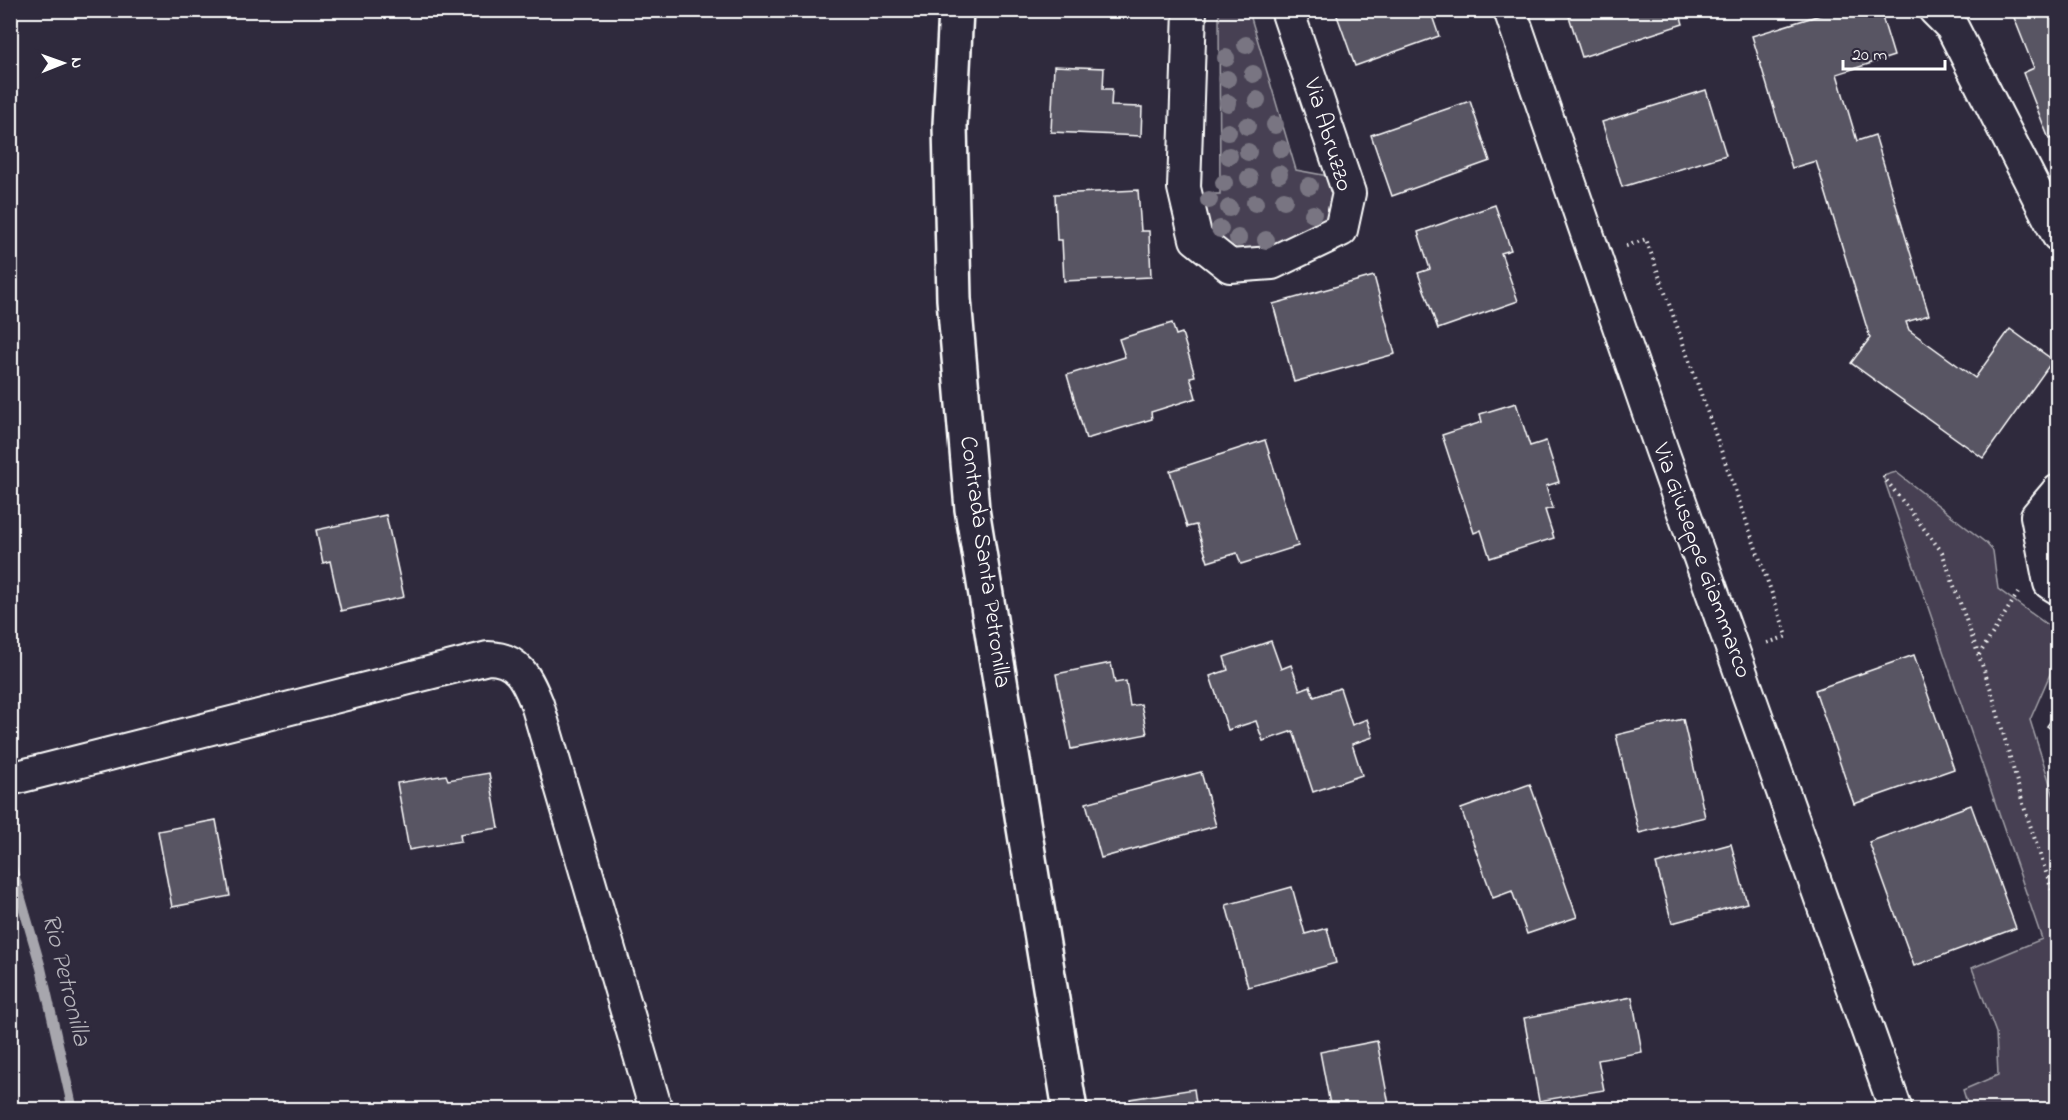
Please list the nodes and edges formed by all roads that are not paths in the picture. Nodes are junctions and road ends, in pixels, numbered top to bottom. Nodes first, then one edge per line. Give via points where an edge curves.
1 (956, 10) edge
2 (1190, 10) edge
3 (1287, 10) edge
4 (1510, 10) edge
5 (1935, 10) edge
6 (2058, 235) edge
7 (2058, 491) edge
8 (2058, 588) edge
9 (10, 779) edge
10 (656, 1110) edge
11 (1070, 1110) edge
12 (1896, 1110) edge

1 - 11 main road, Contrada Santa Petronilla via 950,125 954,299 972,509
2 - 3 street, Via Abruzzo via 1184,188 1197,239 1230,266 1272,263 1341,230 1349,194
4 - 12 street, Via Giuseppe Giammarco
5 - 6 street via 1952,27
7 - 8 street via 2037,516 2050,583
9 - 10 street via 488,658 502,658 516,665 537,704

